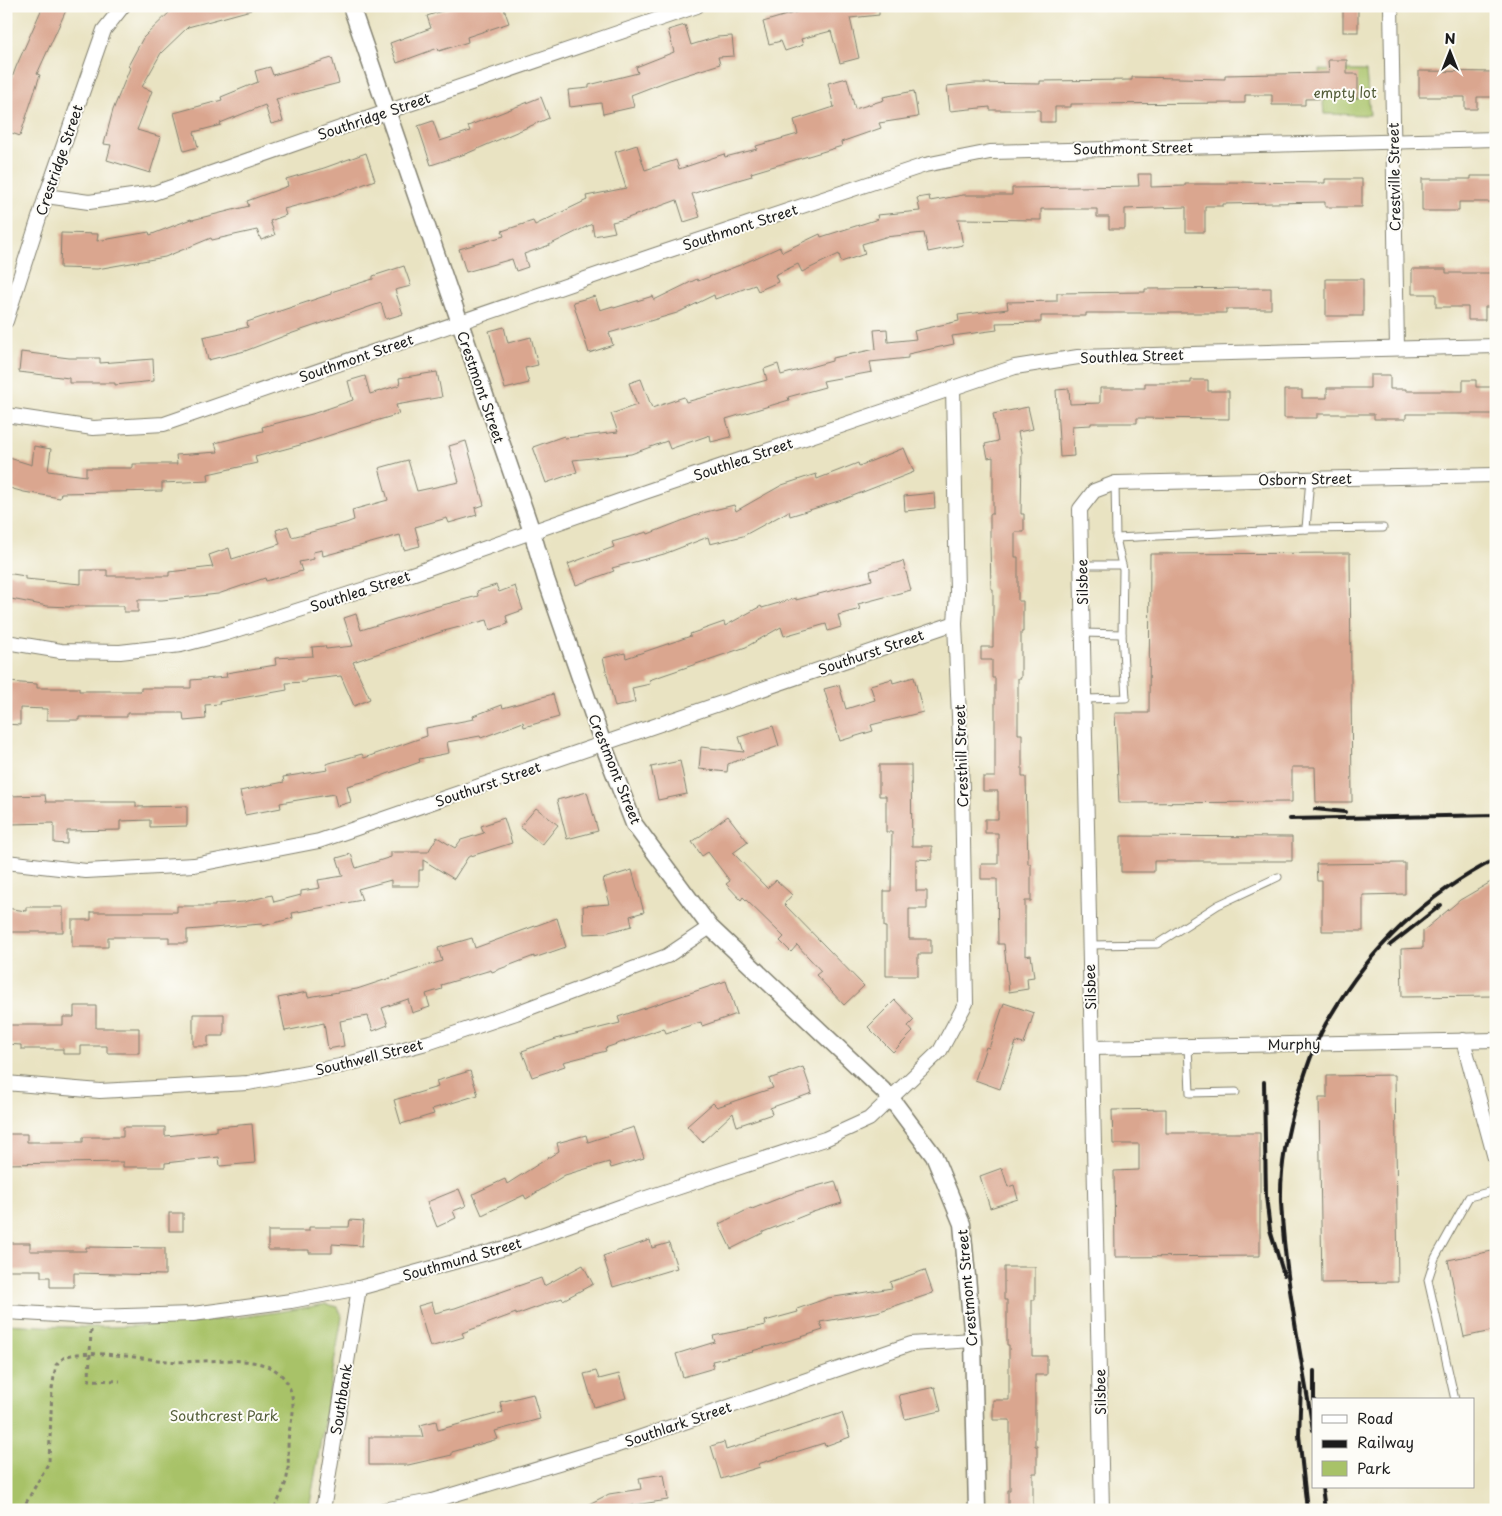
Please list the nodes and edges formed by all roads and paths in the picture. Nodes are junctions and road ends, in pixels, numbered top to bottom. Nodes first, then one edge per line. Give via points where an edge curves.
1 (123, 6) edge
2 (351, 6) edge
3 (697, 6) edge
4 (1391, 6) edge
5 (386, 112) junction
6 (1496, 139) edge
7 (1393, 142) junction
8 (46, 196) junction
9 (6, 321) edge
10 (459, 323) junction
11 (1496, 346) edge
12 (1397, 348) junction
13 (953, 387) junction
14 (6, 415) edge
15 (1496, 475) edge
16 (1310, 478) junction
17 (1115, 483) junction
18 (1383, 528) dead end
19 (1306, 529) junction
20 (532, 532) junction
21 (1116, 538) junction
22 (1081, 565) junction
23 (1122, 565) junction
24 (955, 624) junction
25 (1083, 633) junction
26 (1122, 634) junction
27 (6, 642) edge
28 (1084, 699) junction
29 (603, 744) junction
30 (6, 862) edge
31 (1278, 877) dead end
32 (710, 927) junction
33 (1089, 946) junction
34 (1463, 1040) junction
35 (1496, 1040) edge
36 (1188, 1046) junction
37 (1092, 1048) junction
38 (6, 1084) edge
39 (1236, 1092) dead end
40 (890, 1097) junction
41 (1496, 1162) edge
42 (1496, 1190) edge
43 (359, 1288) junction
44 (6, 1312) edge
45 (92, 1317) junction
46 (973, 1340) junction
47 (90, 1354) junction
48 (120, 1380) dead end
49 (1455, 1398) edge
50 (22, 1510) edge
51 (274, 1510) edge
52 (323, 1510) edge
53 (383, 1510) edge
54 (977, 1510) edge
55 (1102, 1510) edge

1 - 8 street, Crestridge Street via 104,30
2 - 5 street, Crestmont Street
3 - 5 street, Southridge Street
4 - 7 street, Crestville Street
5 - 8 street, Southridge Street via 154,193 89,202
5 - 10 street, Crestmont Street
6 - 7 street, Southmont Street
7 - 10 street, Southmont Street via 990,152 925,165
7 - 12 street, Crestville Street
8 - 9 street, Crestridge Street
10 - 14 street, Southmont Street via 164,424 93,428
10 - 20 street, Crestmont Street
11 - 12 street, Southlea Street
12 - 13 street, Southlea Street via 1078,357 1016,368
13 - 20 street, Southlea Street
13 - 24 street, Cresthill Street via 958,592
15 - 16 street, Osborn Street
16 - 17 street, Osborn Street
16 - 19 lane
17 - 21 lane
17 - 22 street, Silsbee via 1094,491 1080,509
18 - 19 lane
19 - 21 lane
20 - 27 street, Southlea Street via 391,581 181,645 120,652 61,650
20 - 29 street, Crestmont Street
21 - 23 lane
22 - 23 lane
22 - 25 street, Silsbee
23 - 26 lane
24 - 29 street, Southurst Street
24 - 40 street, Cresthill Street via 966,1003 940,1051
25 - 26 lane
25 - 28 street, Silsbee
26 - 28 lane via 1126,698
28 - 33 street, Silsbee
29 - 30 street, Southurst Street via 319,841 194,865 86,871
29 - 32 street, Crestmont Street via 634,824
31 - 33 lane via 1218,905 1157,944
32 - 38 street, Southwell Street via 667,956 543,1003 430,1042 340,1066 248,1083 110,1091
32 - 40 street, Crestmont Street
33 - 37 street, Silsbee
34 - 35 street, Murphy
34 - 36 street, Murphy
34 - 41 street
36 - 37 street, Murphy
36 - 39 lane via 1190,1093
37 - 55 street, Silsbee
40 - 43 street, Southmund Street via 869,1119 825,1139 505,1248
40 - 46 street, Crestmont Street via 934,1156 962,1224
42 - 49 lane via 1469,1197 1434,1258 1428,1280
43 - 45 street, Southmund Street via 193,1314
43 - 52 street, Southbank
44 - 45 street, Southmund Street
45 - 47 path
46 - 53 street, Southlark Street via 911,1344 615,1446 432,1501
46 - 54 street, Crestmont Street
47 - 48 path via 89,1380
47 - 50 path via 65,1357 56,1365 49,1462
47 - 51 path via 170,1362 243,1360 264,1364 278,1372 289,1387 294,1407 287,1453 288,1470 283,1492

